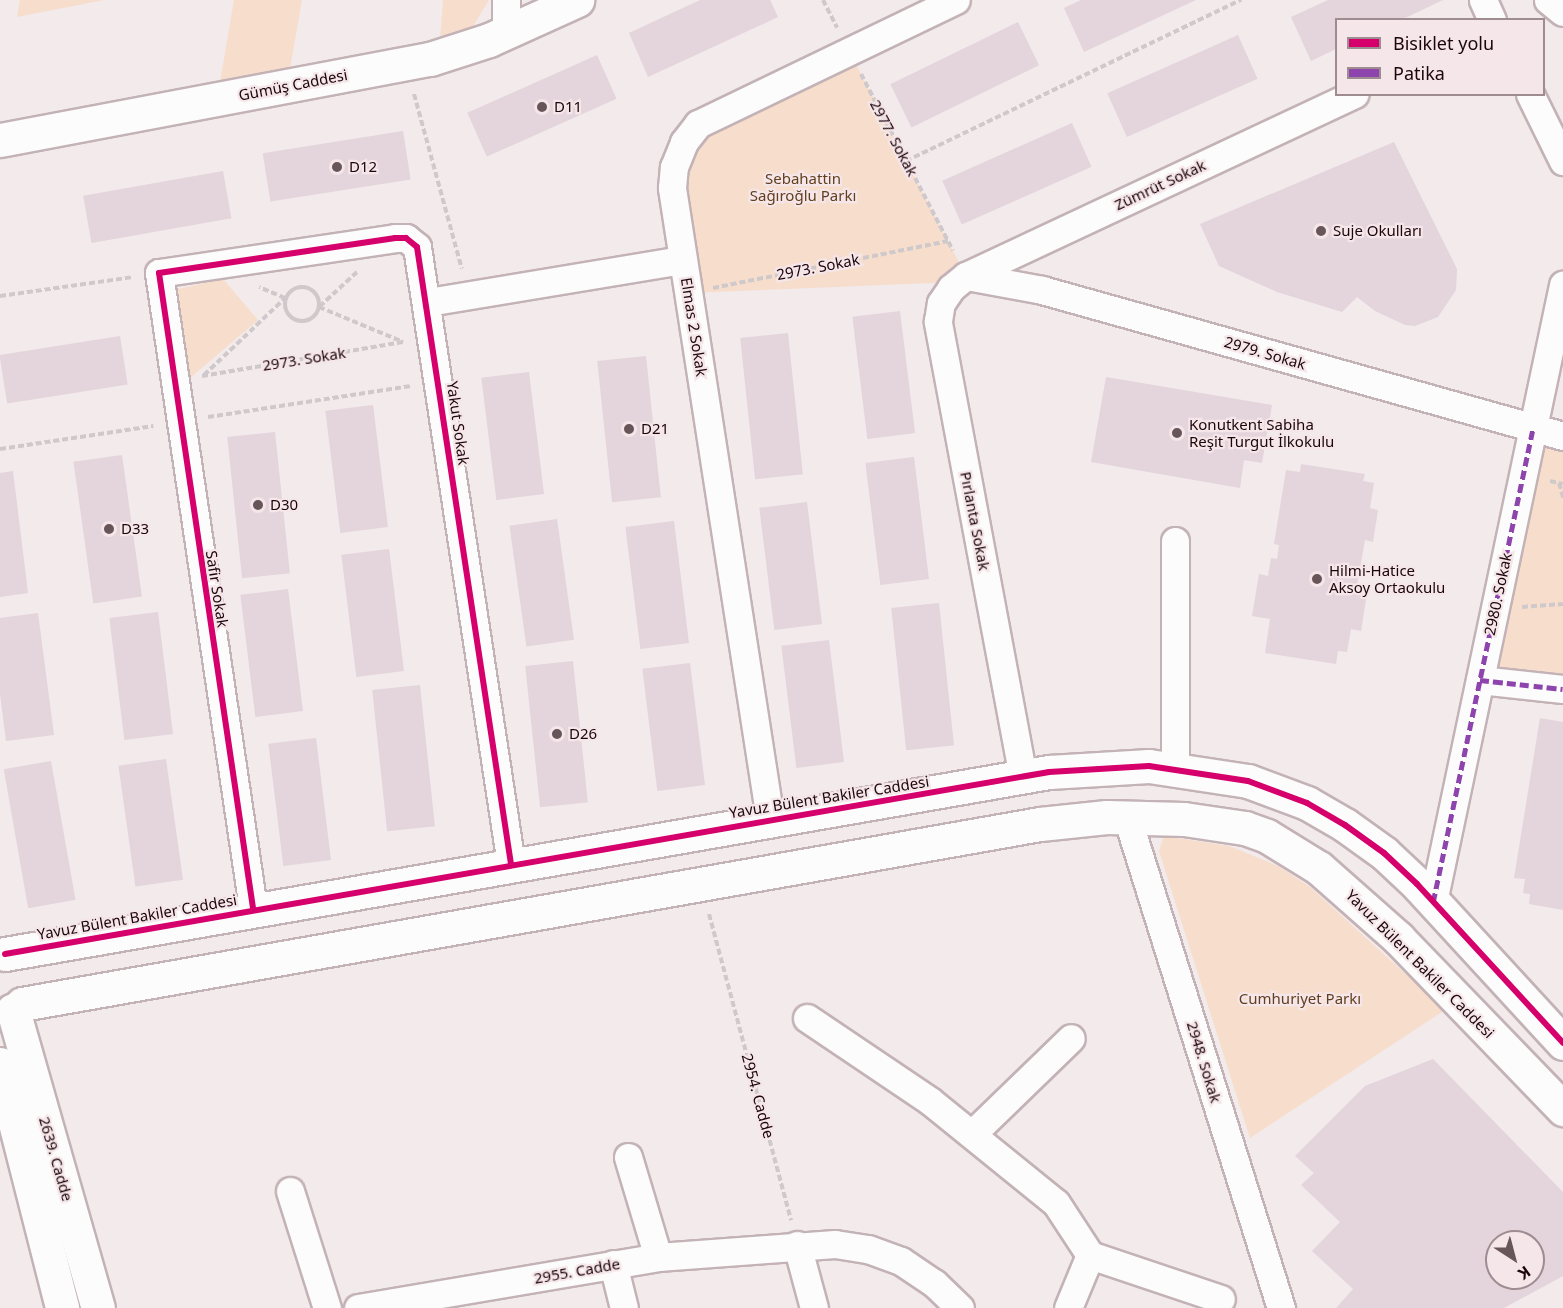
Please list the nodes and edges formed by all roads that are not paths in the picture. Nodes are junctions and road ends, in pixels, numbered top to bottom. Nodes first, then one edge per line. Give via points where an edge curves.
1 (506, 0) edge
2 (577, 0) edge
3 (956, 0) edge
4 (1483, 0) edge
5 (1548, 0) edge
6 (1563, 12) edge
7 (1491, 18) edge
8 (506, 34) junction
9 (1350, 96) edge
10 (1531, 96) edge
11 (0, 140) edge
12 (1563, 161) edge
13 (683, 260) junction
14 (159, 273) joint
15 (966, 276) junction
16 (1563, 285) edge
17 (428, 302) junction
18 (1533, 428) junction
19 (1563, 436) edge
20 (1174, 541) dead end
21 (1480, 680) junction
22 (1563, 689) edge
23 (1175, 768) junction
24 (1023, 777) junction
25 (1127, 817) junction
26 (770, 819) junction
27 (511, 864) junction
28 (1433, 902) junction
29 (253, 908) junction
30 (2, 953) edge
31 (12, 1009) edge
32 (807, 1018) dead end
33 (1071, 1038) dead end
34 (1563, 1043) edge
35 (0, 1064) edge
36 (1563, 1109) edge
37 (973, 1133) junction
38 (628, 1158) dead end
39 (290, 1191) dead end
40 (797, 1245) junction
41 (1090, 1255) junction
42 (658, 1257) junction
43 (613, 1264) junction
44 (1221, 1299) dead end
45 (62, 1308) edge
46 (98, 1308) edge
47 (327, 1308) edge
48 (358, 1308) edge
49 (624, 1308) edge
50 (814, 1308) edge
51 (960, 1308) edge
52 (1068, 1308) edge
53 (1281, 1308) edge

1 - 8 street
2 - 8 street, Gümüş Caddesi
3 - 13 street, Elmas 2 Sokak via 692,129 680,149 672,177
4 - 7 street
5 - 6 street
8 - 11 street, Gümüş Caddesi via 406,64
9 - 15 street, Zümrüt Sokak
10 - 12 street
13 - 17 street
13 - 26 street, Elmas 2 Sokak
14 - 17 street, Yakut Sokak via 406,238 420,254
14 - 29 street, Safir Sokak
15 - 18 street, 2979. Sokak via 1042,290
15 - 24 street, Pırlanta Sokak via 947,293 938,321
16 - 18 street, 2980. Sokak
17 - 27 street, Yakut Sokak
18 - 19 street, 2979. Sokak
18 - 21 street, 2980. Sokak
20 - 23 street
21 - 22 street
21 - 28 street, 2980. Sokak
23 - 24 street, Yavuz Bülent Bakiler Caddesi via 1100,766
23 - 28 street, Yavuz Bülent Bakiler Caddesi via 1248,781 1326,812 1384,853
24 - 26 street, Yavuz Bülent Bakiler Caddesi
25 - 31 street, Yavuz Bülent Bakiler Caddesi via 1040,824
25 - 36 street, Yavuz Bülent Bakiler Caddesi via 1184,819 1245,828 1303,857 1386,926
25 - 53 street, 2948. Sokak
26 - 27 street, Yavuz Bülent Bakiler Caddesi
27 - 29 street, Yavuz Bülent Bakiler Caddesi
28 - 34 street, Yavuz Bülent Bakiler Caddesi
29 - 30 street, Yavuz Bülent Bakiler Caddesi
30 - 31 street, 2639. Cadde via 26,970 28,988
31 - 46 street, 2639. Cadde
32 - 37 street
33 - 37 street
35 - 45 street, 2639. Cadde
37 - 41 street via 1056,1203
38 - 42 street
39 - 47 street
40 - 42 street, 2955. Cadde
40 - 50 street
40 - 51 street, 2955. Cadde via 856,1246 890,1256 923,1274
41 - 44 street
41 - 52 street
42 - 43 street, 2955. Cadde
43 - 48 street, 2955. Cadde
43 - 49 street

